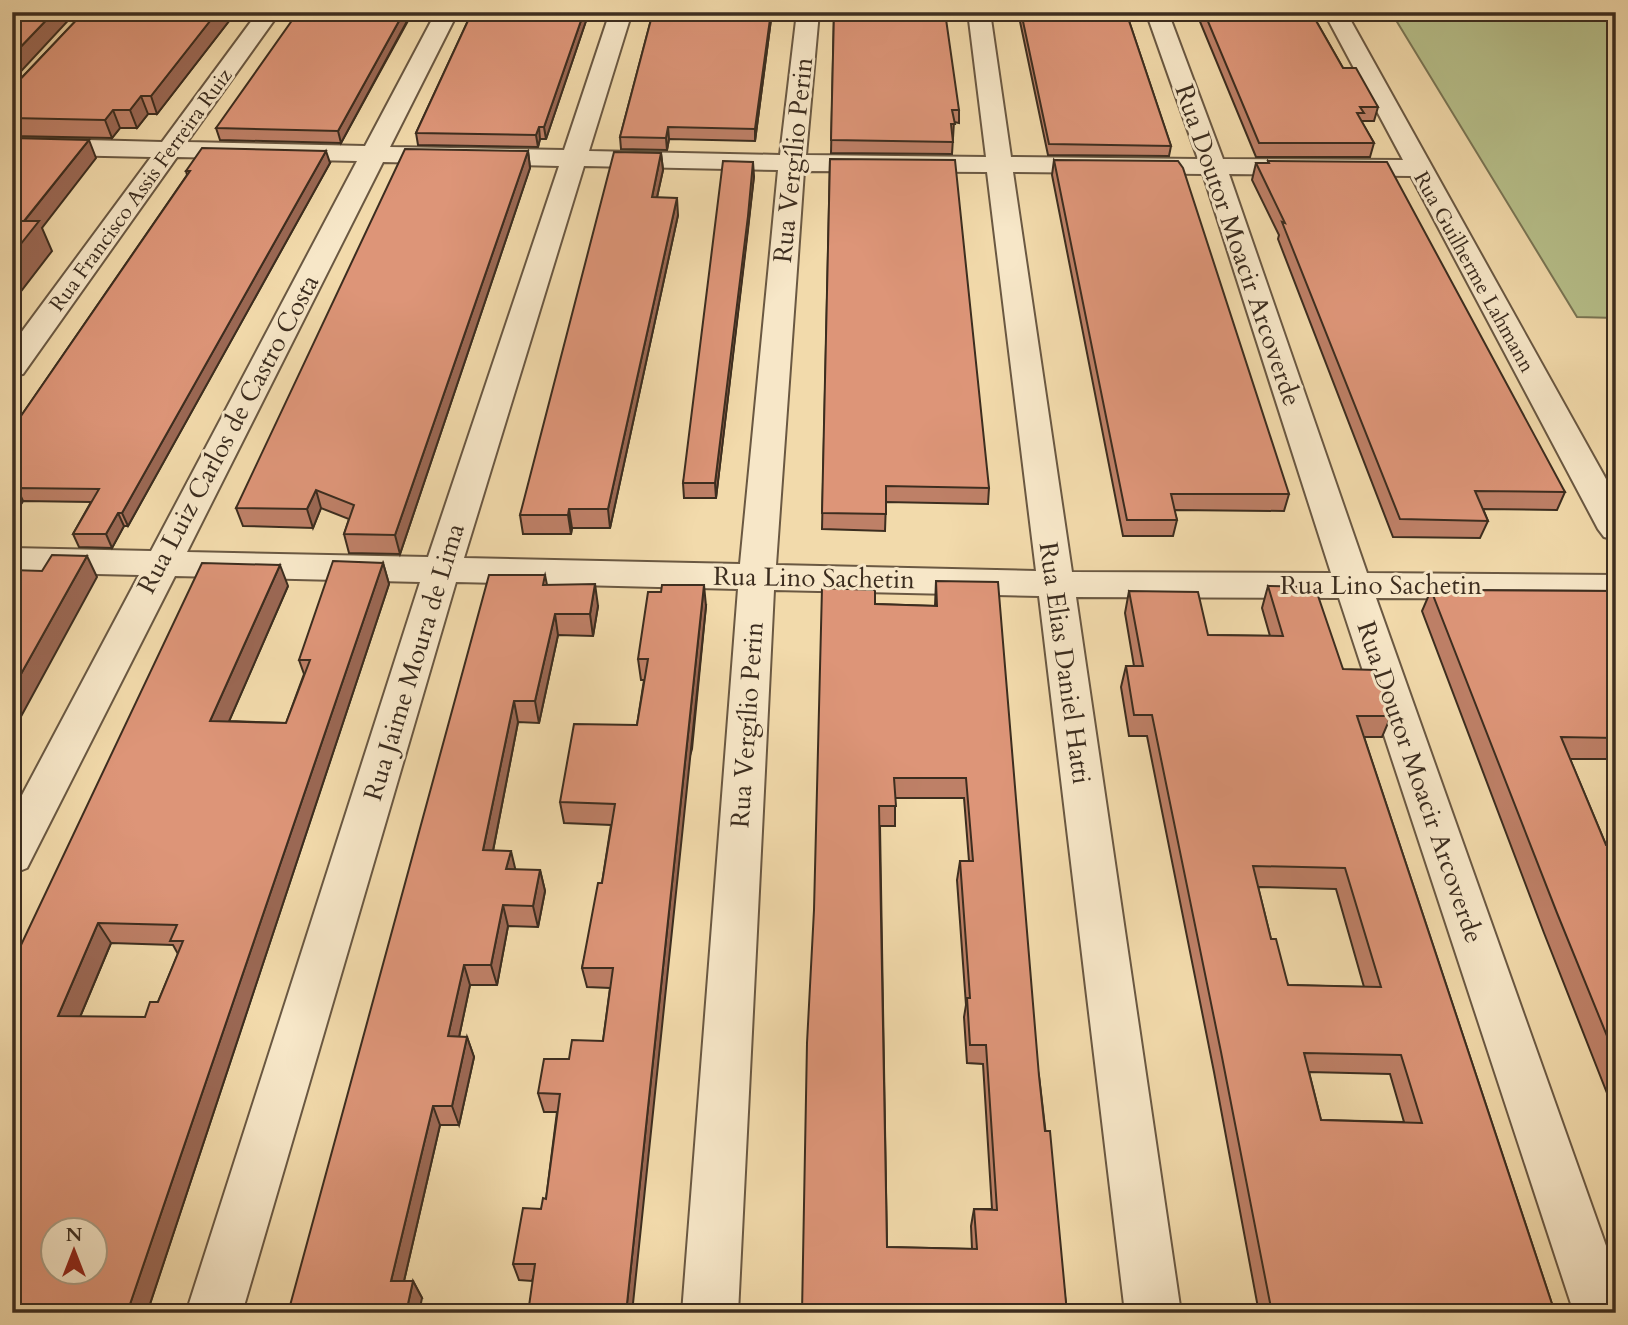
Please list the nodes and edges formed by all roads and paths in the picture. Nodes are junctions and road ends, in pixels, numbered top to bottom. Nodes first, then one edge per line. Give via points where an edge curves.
1 (269, 12) edge
2 (447, 12) edge
3 (621, 12) edge
4 (808, 12) edge
5 (979, 12) edge
6 (1157, 12) edge
7 (1335, 12) edge
8 (12, 146) edge
9 (171, 149) junction
10 (375, 153) junction
11 (575, 158) junction
12 (791, 163) junction
13 (1000, 164) junction
14 (1214, 168) junction
15 (1418, 168) junction
16 (12, 367) edge
17 (1616, 529) edge
18 (12, 560) edge
19 (160, 564) junction
20 (442, 570) junction
21 (756, 576) junction
22 (1054, 584) junction
23 (1353, 585) junction
24 (1616, 587) edge
25 (12, 856) edge
26 (214, 1313) edge
27 (710, 1313) edge
28 (1153, 1313) edge
29 (1602, 1313) edge

1 - 9 street, Rua Francisco Assis Ferreira Ruiz
2 - 10 street, Rua Luiz Carlos de Castro Costa
3 - 11 street, Rua Jaime Moura de Lima
4 - 12 street, Rua Vergílio Perin
5 - 13 street, Rua Elias Daniel Hatti
6 - 14 street, Rua Doutor Moacir Arcoverde
7 - 15 street, Rua Guilherme Lahmann
8 - 9 street
9 - 10 street
9 - 16 street, Rua Francisco Assis Ferreira Ruiz
10 - 11 street
10 - 19 street, Rua Luiz Carlos de Castro Costa
11 - 12 street
11 - 20 street, Rua Jaime Moura de Lima
12 - 13 street
12 - 21 street, Rua Vergílio Perin
13 - 14 street
13 - 22 street, Rua Elias Daniel Hatti
14 - 15 street
14 - 23 street, Rua Doutor Moacir Arcoverde
15 - 17 street, Rua Guilherme Lahmann
18 - 19 street, Rua Lino Sachetin
19 - 20 street, Rua Lino Sachetin
19 - 25 street, Rua Luiz Carlos de Castro Costa
20 - 21 street, Rua Lino Sachetin
20 - 26 street, Rua Jaime Moura de Lima
21 - 22 street, Rua Lino Sachetin
21 - 27 street, Rua Vergílio Perin
22 - 23 street, Rua Lino Sachetin
22 - 28 street, Rua Elias Daniel Hatti
23 - 24 street, Rua Lino Sachetin
23 - 29 street, Rua Doutor Moacir Arcoverde

